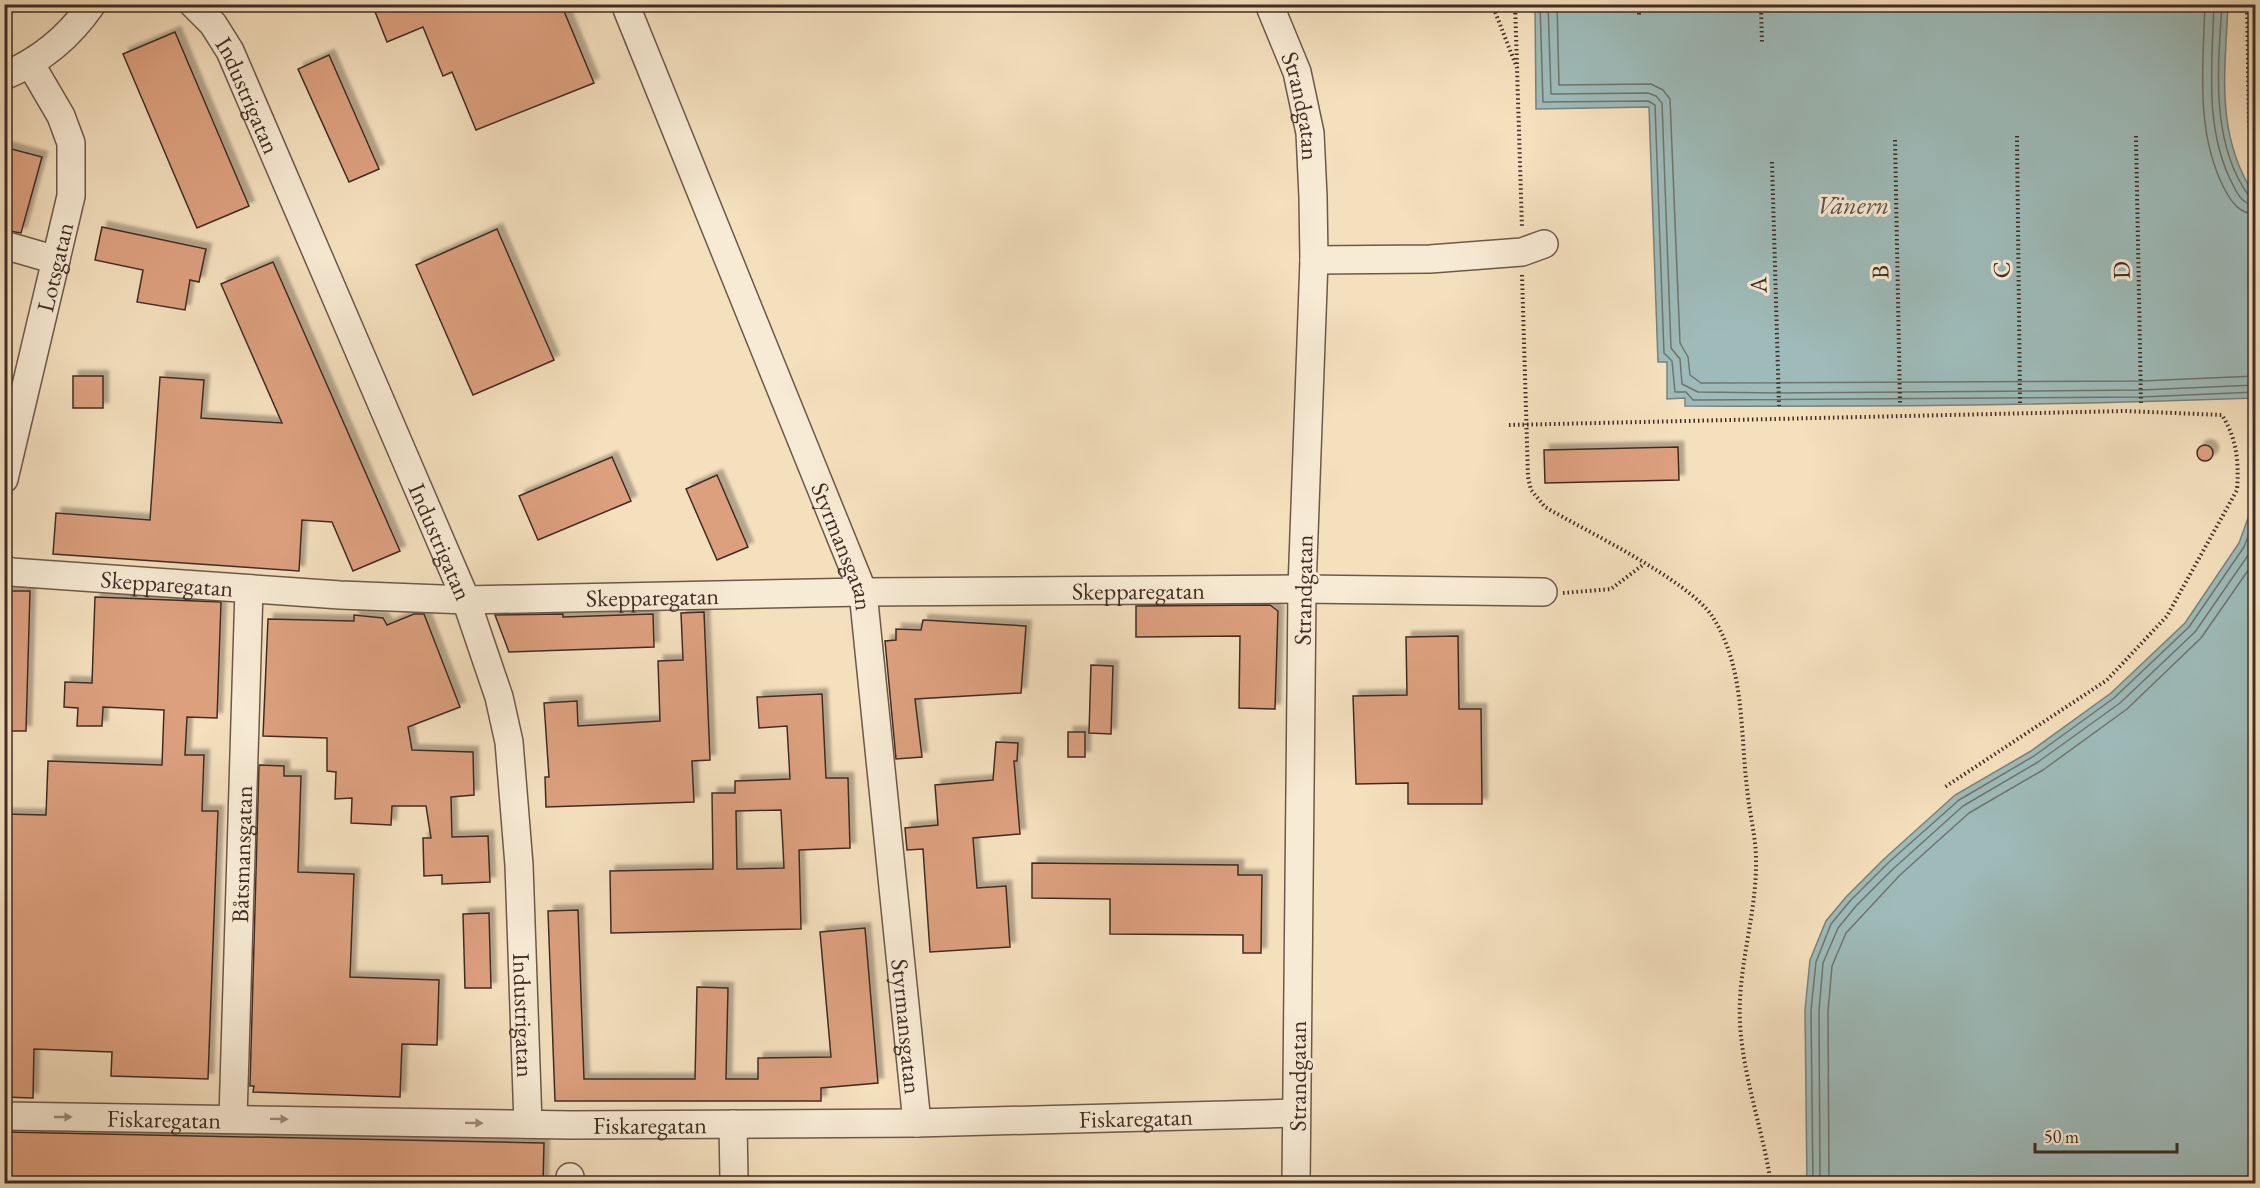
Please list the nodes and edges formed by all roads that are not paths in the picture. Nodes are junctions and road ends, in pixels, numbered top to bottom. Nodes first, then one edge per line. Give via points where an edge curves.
1 (92, 4) edge
2 (193, 4) edge
3 (625, 4) edge
4 (1269, 4) edge
5 (30, 63) junction
6 (4, 76) edge
7 (4, 245) edge
8 (1533, 248) road end
9 (56, 260) junction
10 (1314, 260) junction
11 (4, 479) edge
12 (4, 569) edge
13 (249, 589) junction
14 (1302, 589) junction
15 (862, 592) junction
16 (1543, 592) road end
17 (466, 600) junction
18 (1296, 1113) junction
19 (4, 1116) edge
20 (233, 1118) junction
21 (917, 1123) junction
22 (528, 1124) junction
23 (733, 1124) junction
24 (734, 1179) dead end
25 (1296, 1184) edge

1 - 5 street via 64,38
2 - 17 street, Industrigatan via 213,24 230,51
3 - 15 street, Styrmansgatan
4 - 10 street, Strandgatan via 1297,72 1310,133
5 - 6 street
5 - 9 street, Lotsgatan via 61,116 71,143 71,196
7 - 9 street
8 - 10 street via 1430,260
9 - 11 street, Lotsgatan
10 - 14 street, Strandgatan
12 - 13 street, Skepparegatan
13 - 17 street, Skepparegatan
13 - 20 street, Båtsmansgatan
14 - 15 street, Skepparegatan
14 - 16 street, Skepparegatan
14 - 18 street, Strandgatan
15 - 17 street, Skepparegatan
15 - 21 street, Styrmansgatan
17 - 22 street, Industrigatan via 499,697 509,742 519,866
18 - 21 street, Fiskaregatan
18 - 25 street, Strandgatan
19 -> 20 street, Fiskaregatan
20 -> 22 street, Fiskaregatan
21 - 23 street, Fiskaregatan
22 - 23 street, Fiskaregatan
23 - 24 street

